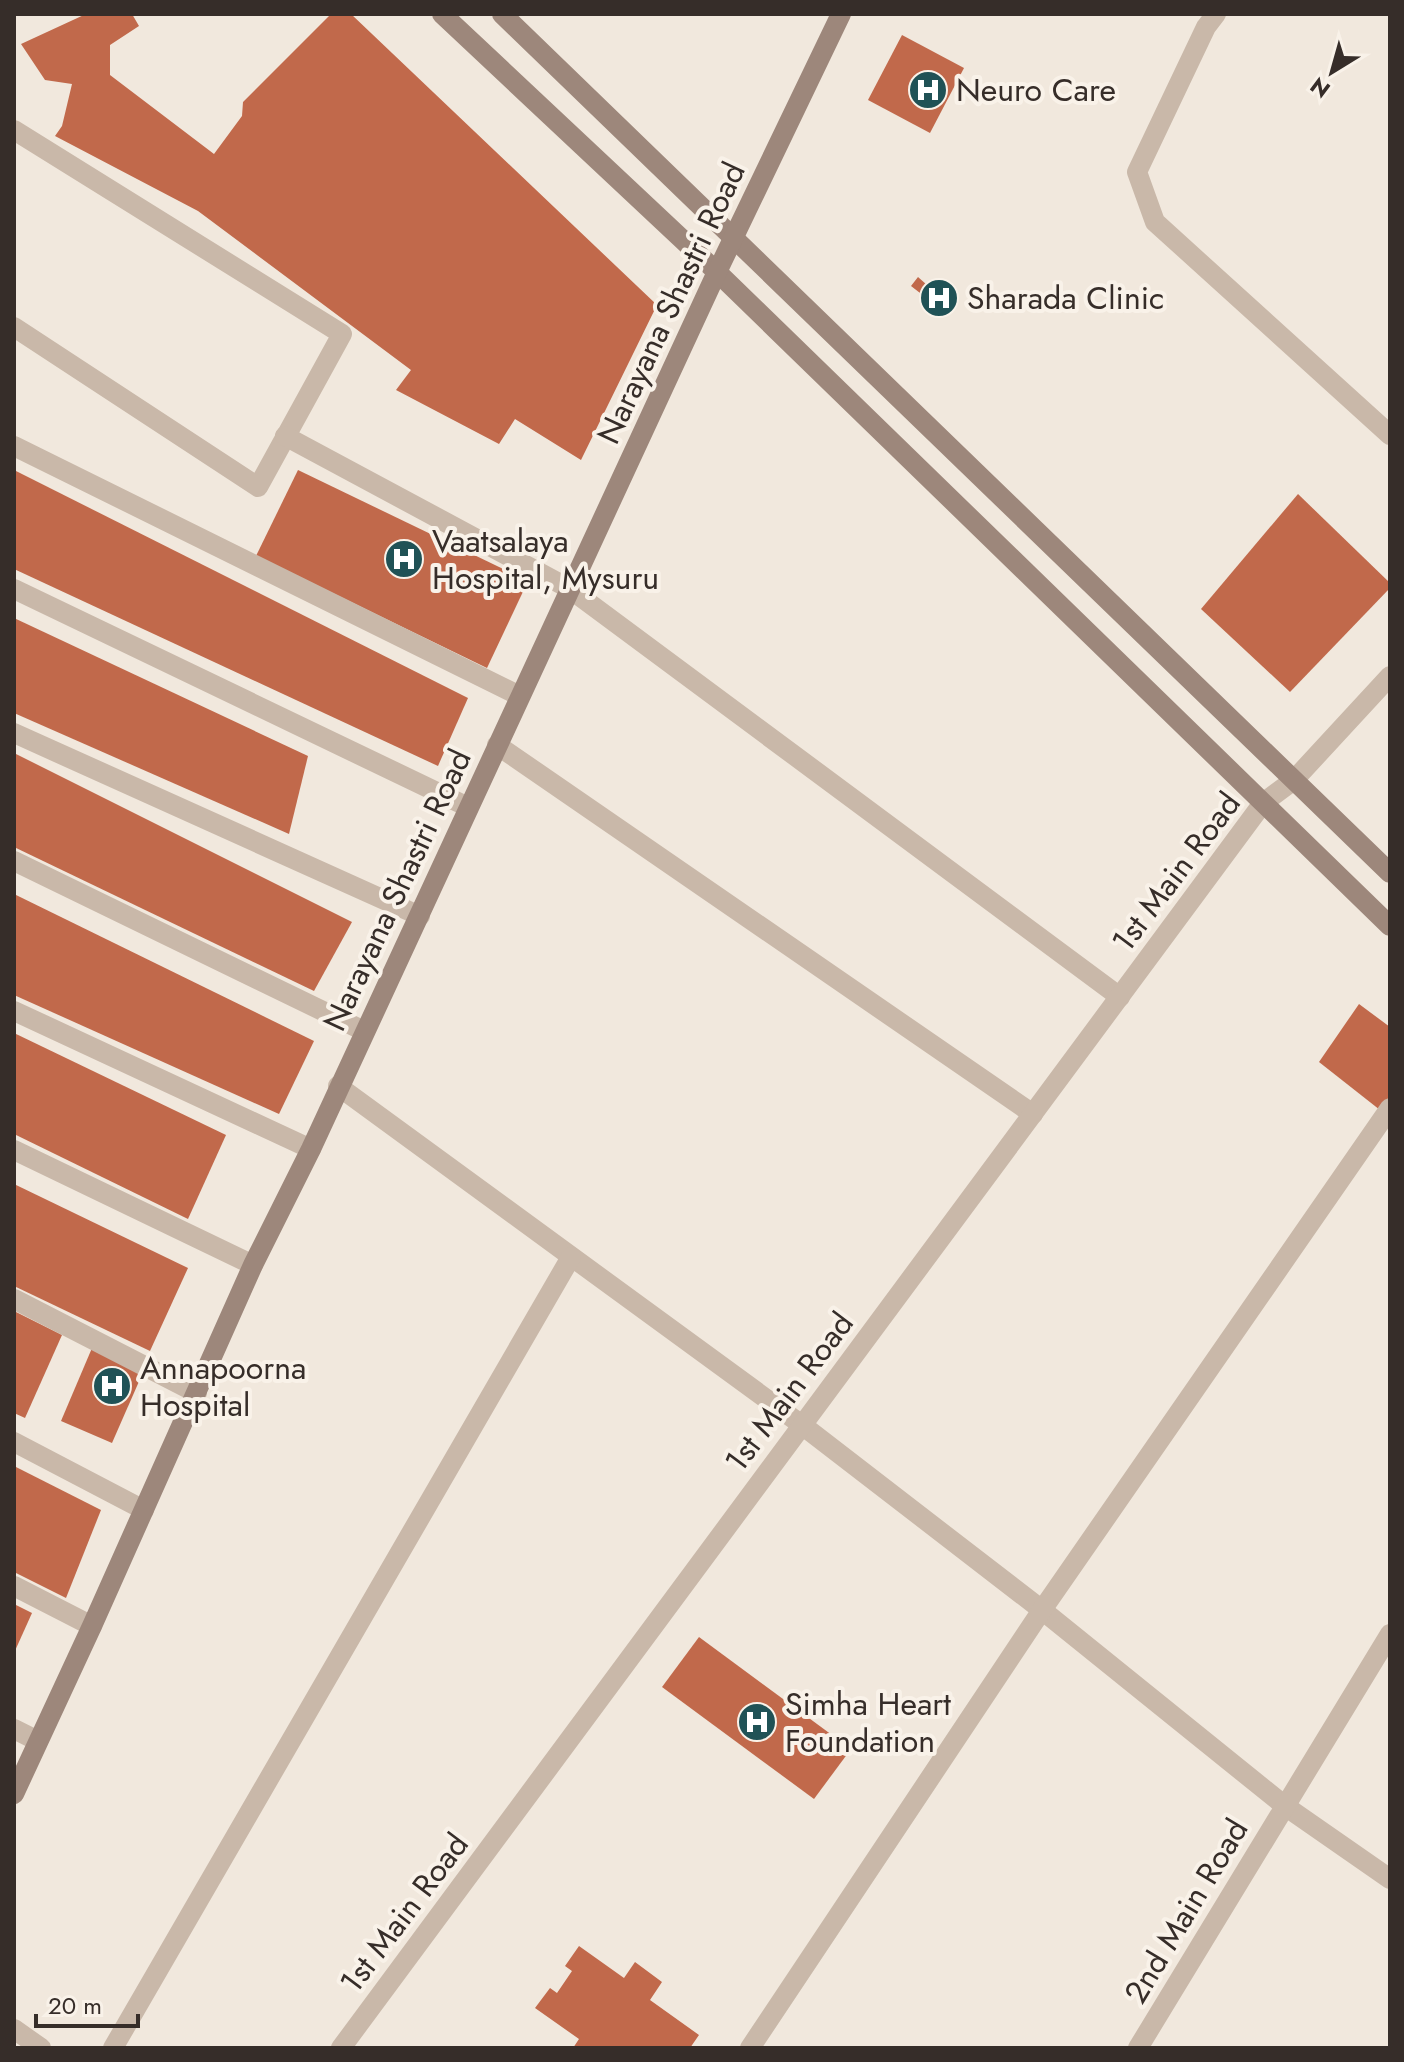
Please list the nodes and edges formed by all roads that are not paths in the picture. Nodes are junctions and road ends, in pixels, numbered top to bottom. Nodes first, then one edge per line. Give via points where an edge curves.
1 (442, 14) edge
2 (502, 14) edge
3 (841, 14) edge
4 (1216, 14) edge
5 (14, 130) edge
6 (734, 237) junction
7 (717, 272) junction
8 (14, 327) edge
9 (1390, 435) edge
10 (285, 436) junction
11 (14, 446) edge
12 (14, 589) edge
13 (570, 589) junction
14 (1390, 676) edge
15 (520, 696) junction
16 (14, 733) edge
17 (497, 745) junction
18 (1294, 780) junction
19 (1263, 803) junction
20 (468, 807) junction
21 (14, 861) edge
22 (1390, 873) edge
23 (420, 916) junction
24 (1390, 926) edge
25 (1120, 997) junction
26 (14, 1011) edge
27 (364, 1031) junction
28 (338, 1086) junction
29 (1390, 1108) edge
30 (1033, 1114) junction
31 (311, 1149) junction
32 (14, 1150) edge
33 (571, 1257) junction
34 (253, 1265) junction
35 (14, 1299) edge
36 (197, 1393) junction
37 (802, 1425) junction
38 (14, 1442) edge
39 (144, 1510) junction
40 (14, 1586) edge
41 (1042, 1610) junction
42 (92, 1626) junction
43 (1390, 1634) edge
44 (14, 1729) edge
45 (38, 1741) junction
46 (14, 1794) edge
47 (1285, 1806) junction
48 (1390, 1879) edge
49 (14, 2029) edge
50 (41, 2048) edge
51 (113, 2048) edge
52 (341, 2048) edge
53 (750, 2048) edge
54 (1138, 2048) edge

1 - 7 street
2 - 6 street
3 - 6 street, Narayana Shastri Road
4 - 9 street via 1137,172 1155,222
5 - 10 street via 342,334
6 - 7 street, Narayana Shastri Road
6 - 18 street
7 - 13 street, Narayana Shastri Road
7 - 19 street
8 - 10 street via 258,487
10 - 13 street
11 - 15 street
12 - 20 street
13 - 15 street, Narayana Shastri Road
13 - 25 street
14 - 18 street, 1st Main Road
15 - 17 street, Narayana Shastri Road
16 - 23 street
17 - 20 street, Narayana Shastri Road
17 - 30 street
18 - 19 street, 1st Main Road
18 - 22 street
19 - 24 street
19 - 25 street, 1st Main Road
20 - 23 street, Narayana Shastri Road
21 - 27 street
23 - 27 street, Narayana Shastri Road
25 - 30 street, 1st Main Road
26 - 31 street
27 - 28 street, Narayana Shastri Road
28 - 31 street, Narayana Shastri Road
28 - 33 street
29 - 41 street
30 - 37 street, 1st Main Road
31 - 34 street, Narayana Shastri Road
32 - 34 street
33 - 37 street
33 - 51 street
34 - 36 street, Narayana Shastri Road
35 - 36 street
36 - 39 street, Narayana Shastri Road
37 - 41 street
37 - 52 street, 1st Main Road
38 - 39 street
39 - 42 street, Narayana Shastri Road
40 - 42 street
41 - 47 street
41 - 53 street
42 - 45 street, Narayana Shastri Road
43 - 47 street, 2nd Main Road
44 - 45 street
45 - 46 street, Narayana Shastri Road
47 - 48 street
47 - 54 street, 2nd Main Road
49 - 50 street

